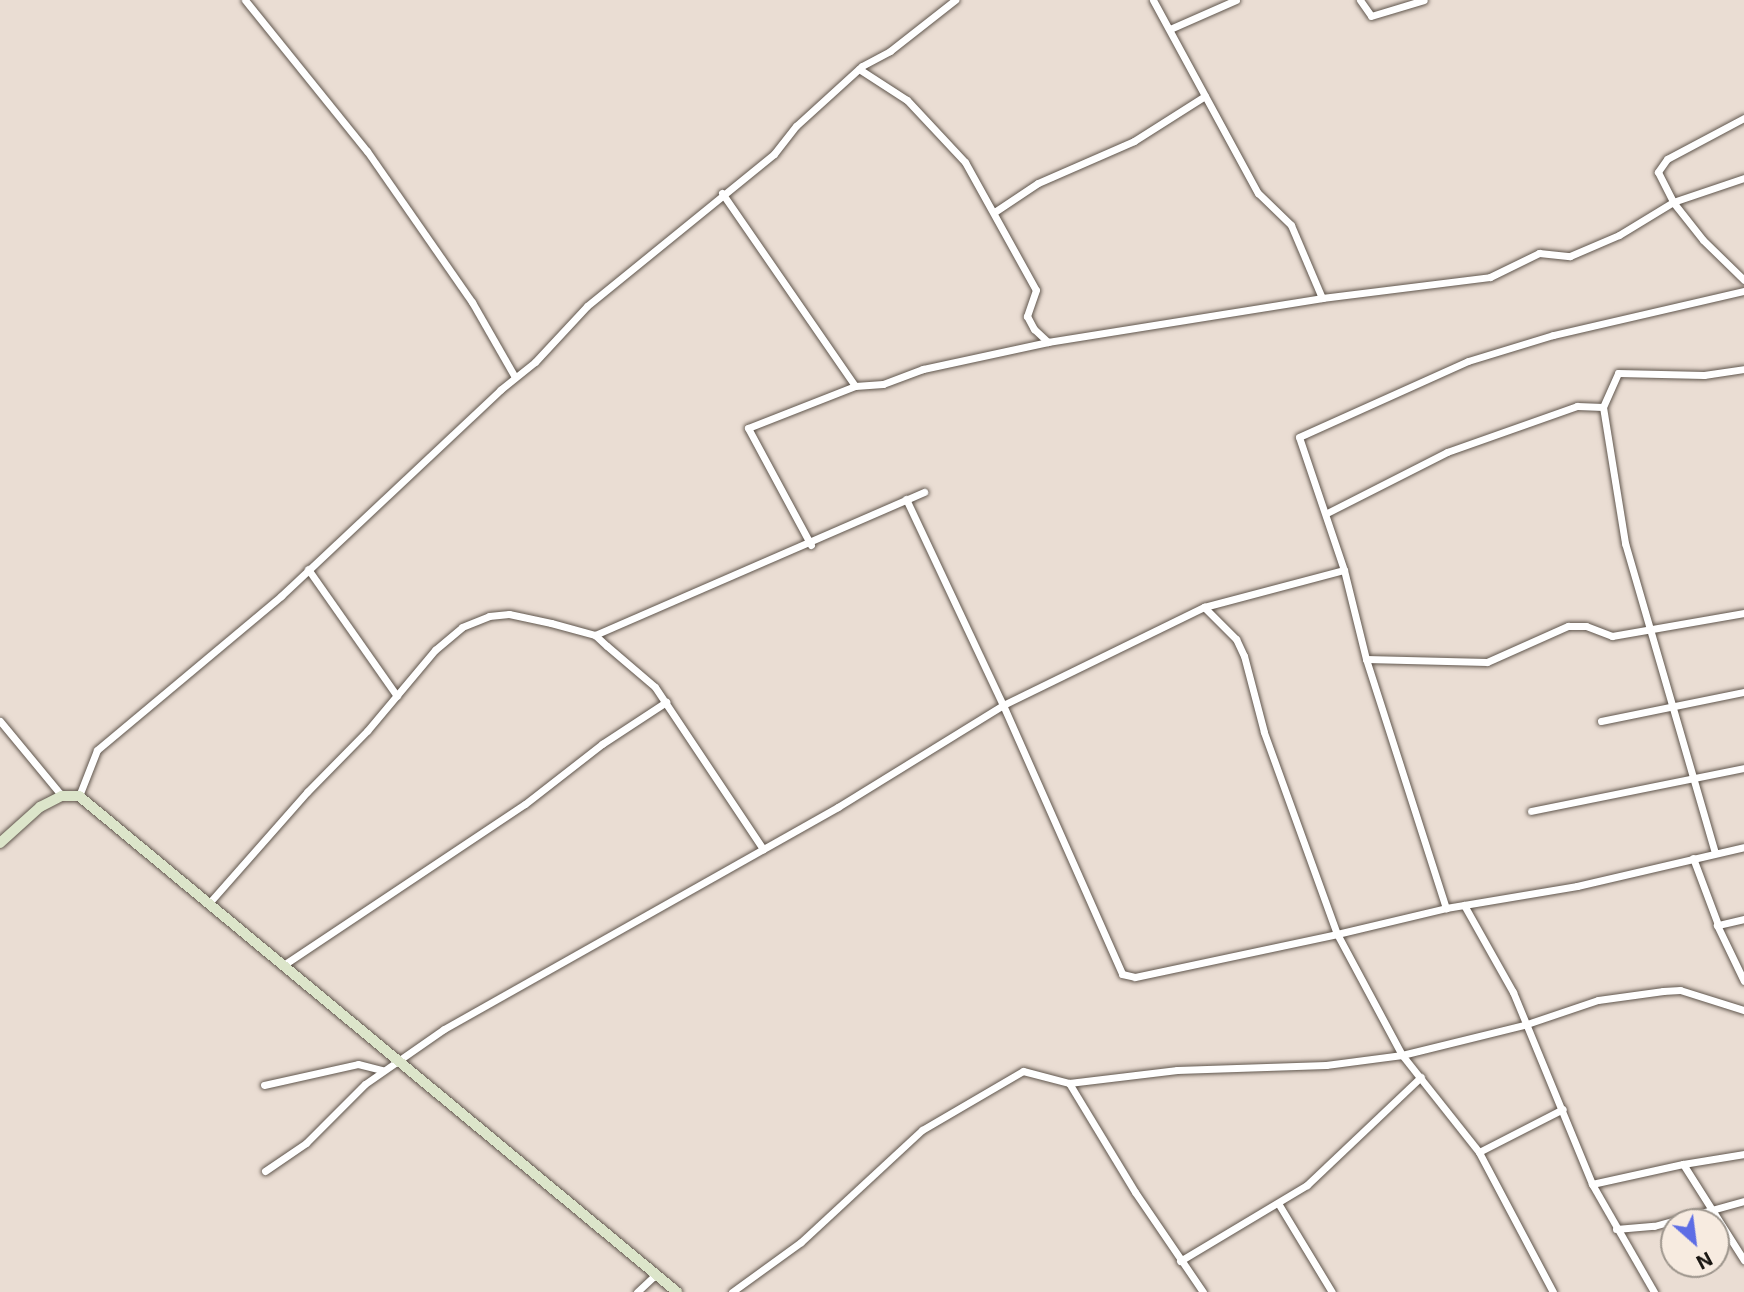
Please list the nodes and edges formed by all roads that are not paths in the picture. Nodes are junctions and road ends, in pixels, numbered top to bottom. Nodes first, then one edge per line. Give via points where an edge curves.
1 (245, 0) edge
2 (955, 0) edge
3 (1153, 0) edge
4 (1236, 0) edge
5 (1360, 0) edge
6 (1424, 0) edge
7 (1170, 29) junction
8 (859, 69) junction
9 (1205, 96) junction
10 (1744, 118) edge
11 (1744, 178) edge
12 (722, 193) junction
13 (1673, 202) junction
14 (996, 211) junction
15 (1744, 280) edge
16 (1744, 291) edge
17 (1322, 298) junction
18 (1048, 342) junction
19 (1744, 369) edge
20 (515, 377) junction
21 (855, 386) junction
22 (1603, 407) junction
23 (924, 492) dead end
24 (906, 499) junction
25 (1327, 513) junction
26 (811, 545) junction
27 (308, 569) junction
28 (1343, 570) junction
29 (1204, 607) junction
30 (1744, 613) edge
31 (1650, 629) junction
32 (595, 635) junction
33 (1366, 660) junction
34 (1744, 692) edge
35 (397, 696) junction
36 (666, 702) junction
37 (1003, 705) junction
38 (1670, 706) junction
39 (0, 721) edge
40 (1601, 721) dead end
41 (1744, 768) edge
42 (1697, 779) junction
43 (62, 796) junction
44 (79, 796) junction
45 (1531, 811) dead end
46 (0, 843) edge
47 (1744, 847) edge
48 (763, 849) junction
49 (1715, 853) junction
50 (1693, 858) junction
51 (210, 902) junction
52 (1464, 905) junction
53 (1446, 908) junction
54 (1744, 919) edge
55 (1717, 922) junction
56 (1337, 934) junction
57 (285, 964) junction
58 (1744, 981) edge
59 (1744, 1010) edge
60 (1524, 1025) junction
61 (1402, 1055) junction
62 (396, 1059) junction
63 (382, 1070) junction
64 (1421, 1077) junction
65 (1069, 1083) junction
66 (264, 1085) dead end
67 (1563, 1110) junction
68 (1479, 1152) junction
69 (1744, 1154) edge
70 (1683, 1164) junction
71 (265, 1171) dead end
72 (1592, 1184) junction
73 (1744, 1201) edge
74 (1278, 1203) junction
75 (1710, 1208) edge
76 (1724, 1208) edge
77 (1660, 1225) edge
78 (1616, 1229) junction
79 (1730, 1238) edge
80 (1744, 1260) edge
81 (1180, 1261) junction
82 (656, 1274) junction
83 (638, 1292) edge
84 (677, 1292) edge
85 (732, 1292) edge
86 (1203, 1292) edge
87 (1332, 1292) edge
88 (1552, 1292) edge
89 (1654, 1292) edge

1 - 20 street via 389,181 472,302
2 - 8 street
3 - 7 street
4 - 7 street
5 - 6 street via 1371,16
7 - 9 street
8 - 12 street via 796,126 774,153
8 - 14 street via 881,79 933,124 965,162
9 - 14 street via 1134,141 1038,183
9 - 17 street via 1258,193 1291,225
10 - 13 street via 1659,166
11 - 13 street
12 - 20 street via 700,216 587,306
12 - 21 street
13 - 15 street
13 - 17 street via 1619,235 1570,256 1539,253 1490,277
14 - 18 street via 1036,290 1027,316
16 - 25 street via 1553,335 1468,361 1300,437
17 - 18 street
18 - 21 street via 923,369 883,384
19 - 22 street via 1704,375 1618,373
20 - 27 street
21 - 26 street via 748,428
22 - 25 street via 1577,406 1447,452
22 - 31 street via 1616,501
23 - 24 street
24 - 26 street
24 - 37 street
25 - 28 street
26 - 32 street
27 - 35 street
27 - 44 street via 97,750
28 - 29 street
28 - 33 street
29 - 37 street
29 - 56 street via 1226,626 1244,656 1264,733
30 - 31 street
31 - 33 street via 1612,636 1586,626 1568,626 1487,662
31 - 38 street
32 - 35 street via 534,619 489,616 462,627 435,650
32 - 36 street
33 - 53 street
34 - 38 street
35 - 51 street
36 - 48 street
36 - 57 street via 525,804
37 - 48 street
37 - 56 street via 1122,974 1135,977
38 - 40 street
38 - 42 street
39 - 43 street
41 - 42 street
42 - 45 street
42 - 49 street
43 - 44 street
43 - 46 street via 40,807
44 - 51 street
47 - 49 street
48 - 62 street via 471,1012
49 - 50 street
50 - 52 street via 1577,886
50 - 55 street
51 - 57 street
52 - 53 street
52 - 60 street via 1513,992
53 - 56 street
54 - 55 street
55 - 58 street
56 - 61 street
57 - 62 street
59 - 60 street via 1680,990 1598,1000
60 - 61 street
60 - 67 street
61 - 64 street
61 - 65 street via 1326,1065 1177,1070
62 - 63 street
62 - 82 street
63 - 66 street via 358,1064
63 - 71 street via 341,1103 306,1143
64 - 68 street
64 - 74 street via 1307,1185
65 - 81 street
65 - 85 street via 1023,1071 949,1113 905,1143 801,1242
67 - 68 street
67 - 72 street
68 - 88 street
69 - 70 street
70 - 72 street
70 - 75 street
72 - 78 street
73 - 76 street
74 - 81 street
74 - 87 street
77 - 78 street
78 - 89 street
79 - 80 street
81 - 86 street
82 - 83 street
82 - 84 street

